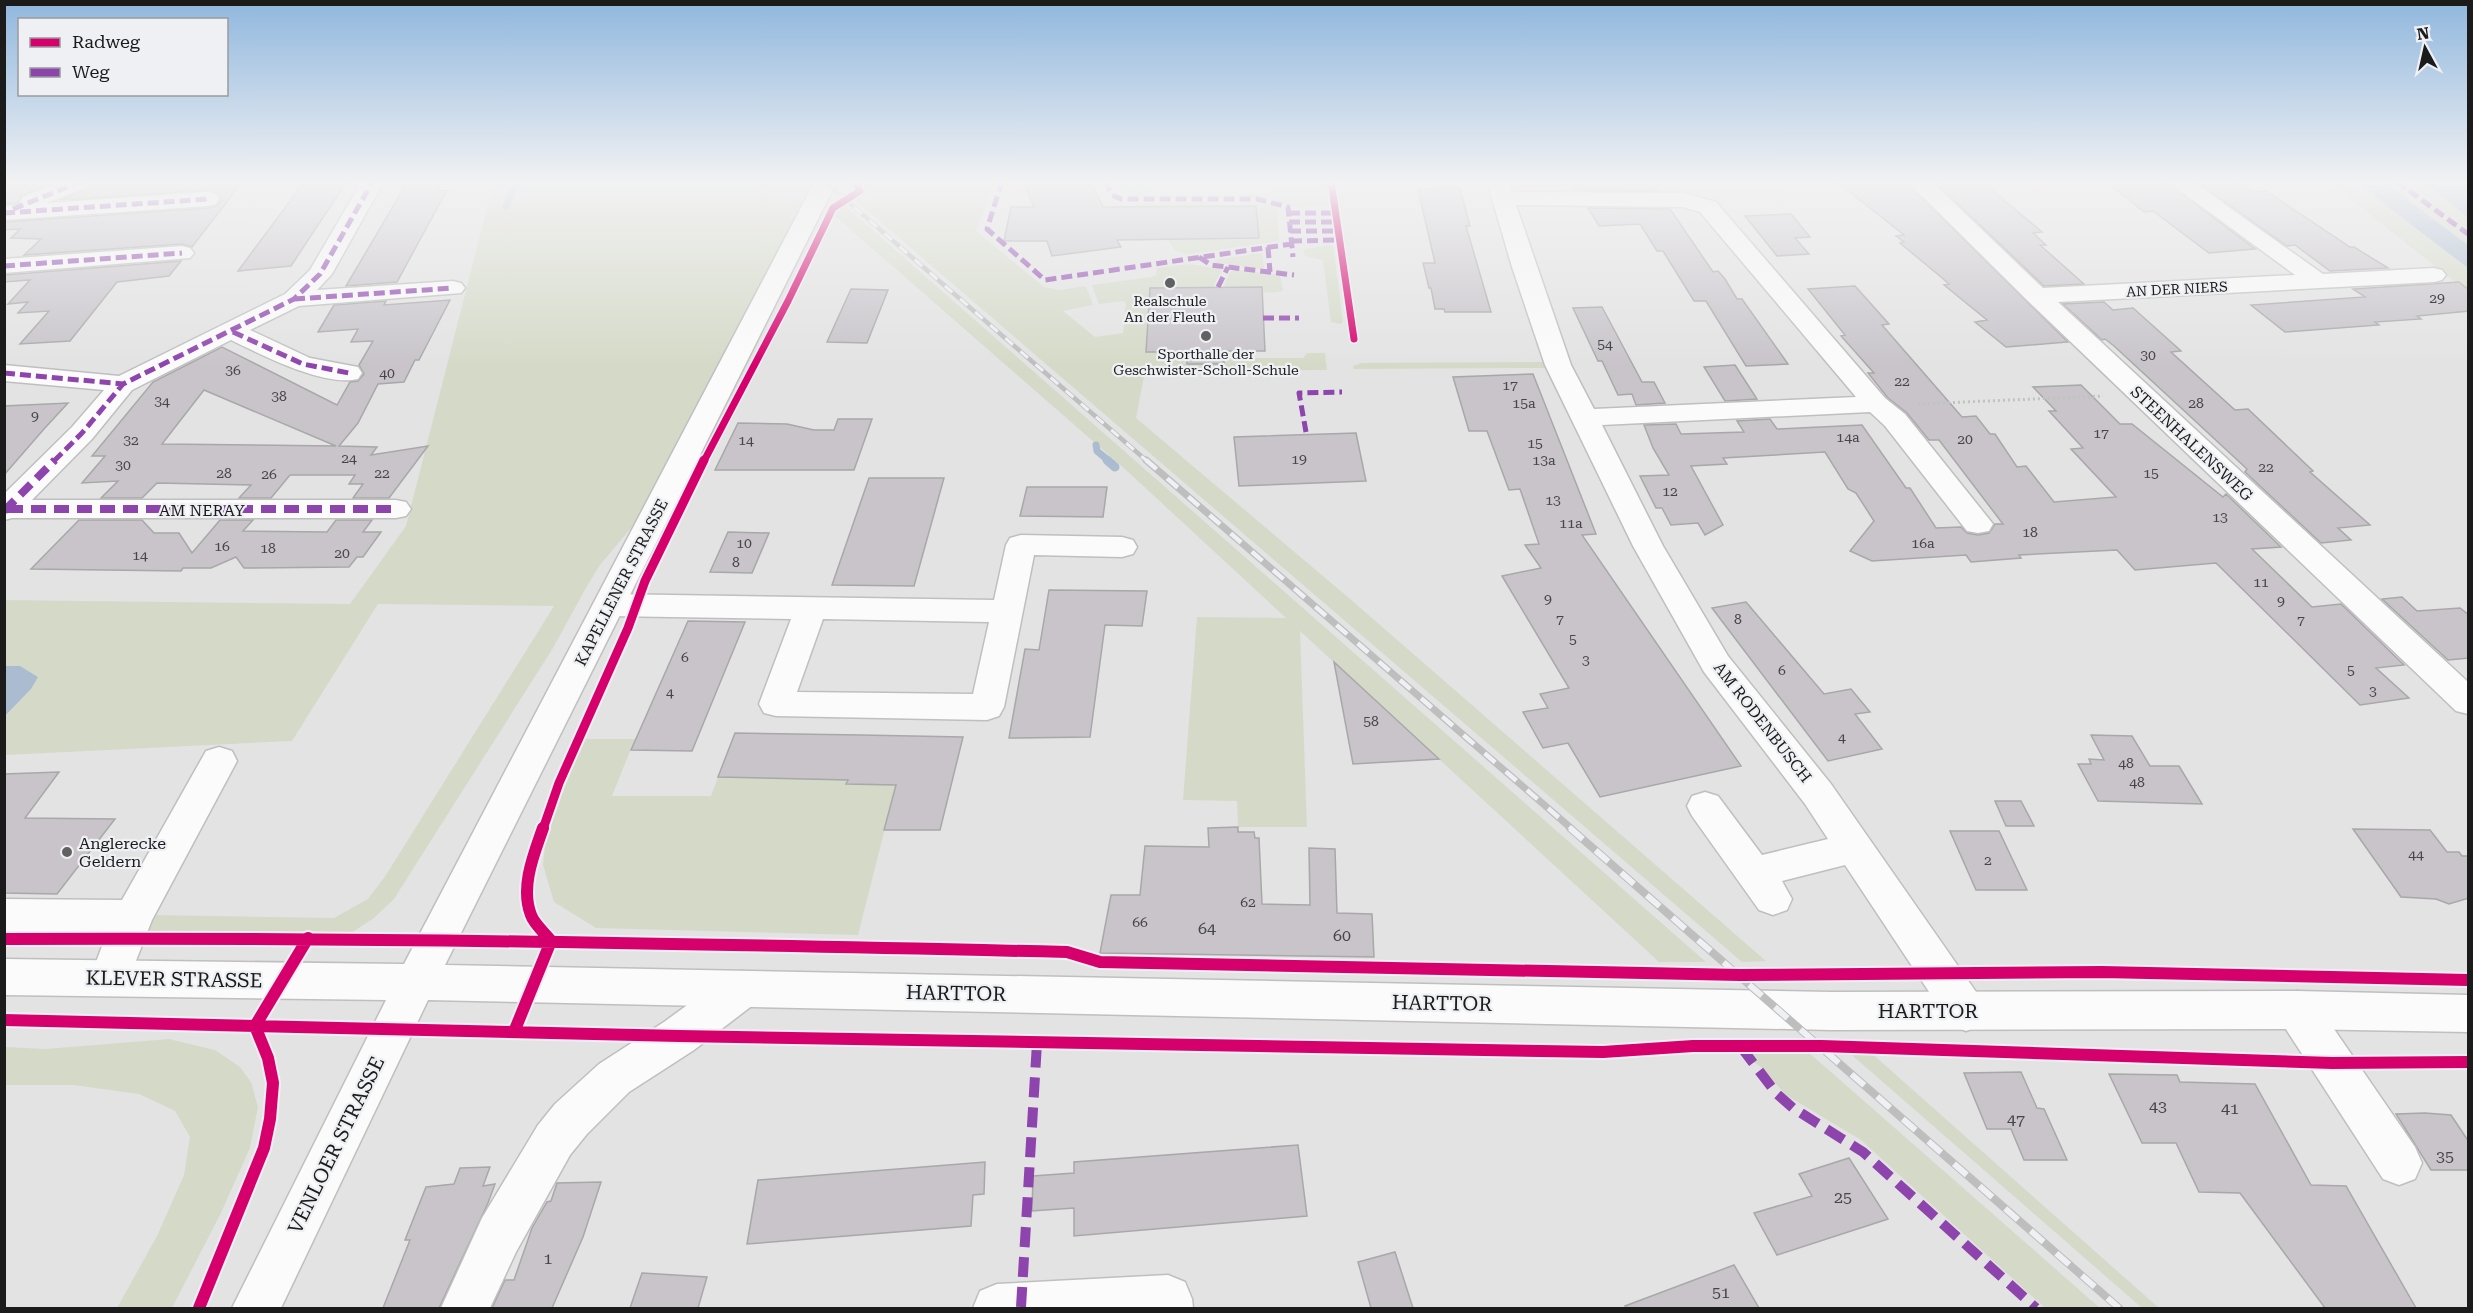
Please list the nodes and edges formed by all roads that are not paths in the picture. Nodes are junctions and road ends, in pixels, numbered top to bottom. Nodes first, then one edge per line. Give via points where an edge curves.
1 (339, 242) edge
2 (795, 242) edge
3 (1517, 242) edge
4 (1738, 242) edge
5 (1981, 242) edge
6 (2264, 242) edge
7 (182, 253) dead end
8 (4, 266) edge
9 (2434, 275) dead end
10 (2318, 281) junction
11 (453, 288) dead end
12 (2037, 296) junction
13 (294, 299) junction
14 (233, 332) junction
15 (4, 373) edge
16 (349, 373) dead end
17 (123, 384) junction
18 (1876, 404) junction
19 (1583, 418) junction
20 (396, 509) dead end
21 (6, 510) edge
22 (1978, 524) dead end
23 (1122, 547) dead end
24 (609, 605) junction
25 (811, 608) junction
26 (1007, 611) junction
27 (2469, 702) edge
28 (219, 761) dead end
29 (1705, 806) dead end
30 (1855, 847) junction
31 (4, 916) edge
32 (134, 916) junction
33 (4, 977) edge
34 (110, 978) junction
35 (416, 982) junction
36 (742, 989) junction
37 (2297, 1010) junction
38 (1966, 1012) junction
39 (2469, 1014) edge
40 (2399, 1163) dead end
41 (256, 1308) edge
42 (465, 1308) edge
43 (997, 1308) edge
44 (1169, 1308) edge

1 - 13 street, AM NERAY via 320,274
2 - 24 street, KAPELLENER STRASSE
3 - 19 street, AM RODENBUSCH via 1548,338
4 - 18 street, AM RODENBUSCH
5 - 12 street, STEENHALENSWEG
6 - 10 street
7 - 8 street
9 - 10 street, AN DER NIERS
10 - 12 street, AN DER NIERS
11 - 13 street, AM NERAY
12 - 27 street, STEENHALENSWEG
13 - 14 street, AM NERAY
14 - 16 street via 303,364
14 - 17 street, AM NERAY
15 - 17 street
17 - 21 street, AM NERAY via 82,433
18 - 19 street
18 - 22 street, AM RODENBUSCH via 1895,420
19 - 30 street, AM RODENBUSCH via 1648,546 1716,664
20 - 21 street, AM NERAY
23 - 26 street via 1021,545
24 - 25 street
24 - 35 street, KAPELLENER STRASSE
25 - 26 street
25 - 26 street via 776,704 987,708
28 - 32 street
29 - 30 street via 1763,886
30 - 38 street, AM RODENBUSCH
31 - 32 street
32 - 34 street
33 - 34 street, KLEVER STRASSE
34 - 35 street, KLEVER STRASSE
35 - 36 street, HARTTOR
35 - 41 street, VENLOER STRASSE
36 - 38 street, HARTTOR
36 - 42 street via 614,1078 571,1119 554,1140 499,1235
37 - 38 street, HARTTOR
37 - 39 street, HARTTOR
37 - 40 street
43 - 44 street via 1168,1299

